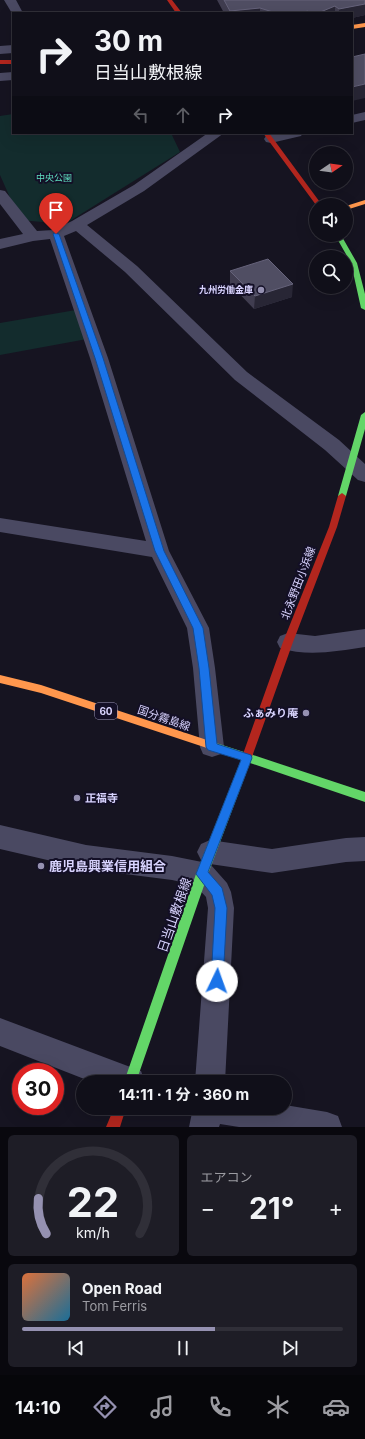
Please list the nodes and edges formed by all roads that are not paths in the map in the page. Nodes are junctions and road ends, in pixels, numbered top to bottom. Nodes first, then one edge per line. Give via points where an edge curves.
1 (10, 0) edge
2 (169, 0) edge
3 (16, 12) edge
4 (178, 12) edge
5 (365, 25) edge
6 (353, 27) edge
7 (12, 49) edge
8 (0, 50) edge
9 (0, 62) edge
10 (12, 62) edge
11 (12, 76) edge
12 (0, 77) edge
13 (365, 116) edge
14 (353, 120) edge
15 (216, 134) edge
16 (287, 134) edge
17 (268, 136) edge
18 (0, 194) edge
19 (314, 198) edge
20 (365, 202) edge
21 (353, 206) edge
22 (77, 224) junction
23 (56, 234) junction
24 (33, 236) junction
25 (343, 242) edge
26 (0, 244) edge
27 (359, 264) edge
28 (365, 308) edge
29 (365, 415) edge
30 (359, 469) edge
31 (0, 525) edge
32 (159, 551) junction
33 (365, 638) edge
34 (288, 642) junction
35 (0, 679) edge
36 (212, 747) junction
37 (247, 758) junction
38 (365, 797) edge
39 (0, 837) edge
40 (365, 849) edge
41 (206, 863) junction
42 (0, 1032) edge
43 (112, 1075) edge
44 (132, 1075) edge
45 (210, 1075) edge
46 (117, 1115) edge
47 (207, 1115) edge
48 (257, 1115) edge
49 (113, 1127) edge
50 (204, 1127) edge
51 (327, 1127) edge

1 - 3 street
2 - 4 main road
5 - 6 main road
7 - 8 street
9 - 10 main road
11 - 12 street
13 - 14 street
15 - 22 street via 139,188
16 - 17 street
17 - 19 main road
18 - 24 street
20 - 21 main road
22 - 23 street
22 - 30 street via 131,269 241,376 332,445
23 - 24 street
23 - 32 street via 99,358
24 - 26 street
25 - 27 main road
27 - 28 main road
29 - 30 main road, 北永野田小浜線
30 - 34 main road, 北永野田小浜線 via 330,534
31 - 32 street
32 - 36 street via 198,628
33 - 34 street via 315,645
34 - 37 main road, 北永野田小浜線
35 - 36 main road, 国分霧島線 / 60 via 41,689
36 - 37 main road, 国分霧島線 / 60
37 - 38 main road, 国分霧島線 / 60
37 - 41 main road, 日当山敷根線
39 - 41 street via 86,857 172,868
40 - 41 street via 272,861
41 - 44 main road, 日当山敷根線
41 - 45 street via 218,892 221,908
42 - 43 street
46 - 49 main road
47 - 50 street
48 - 51 street

